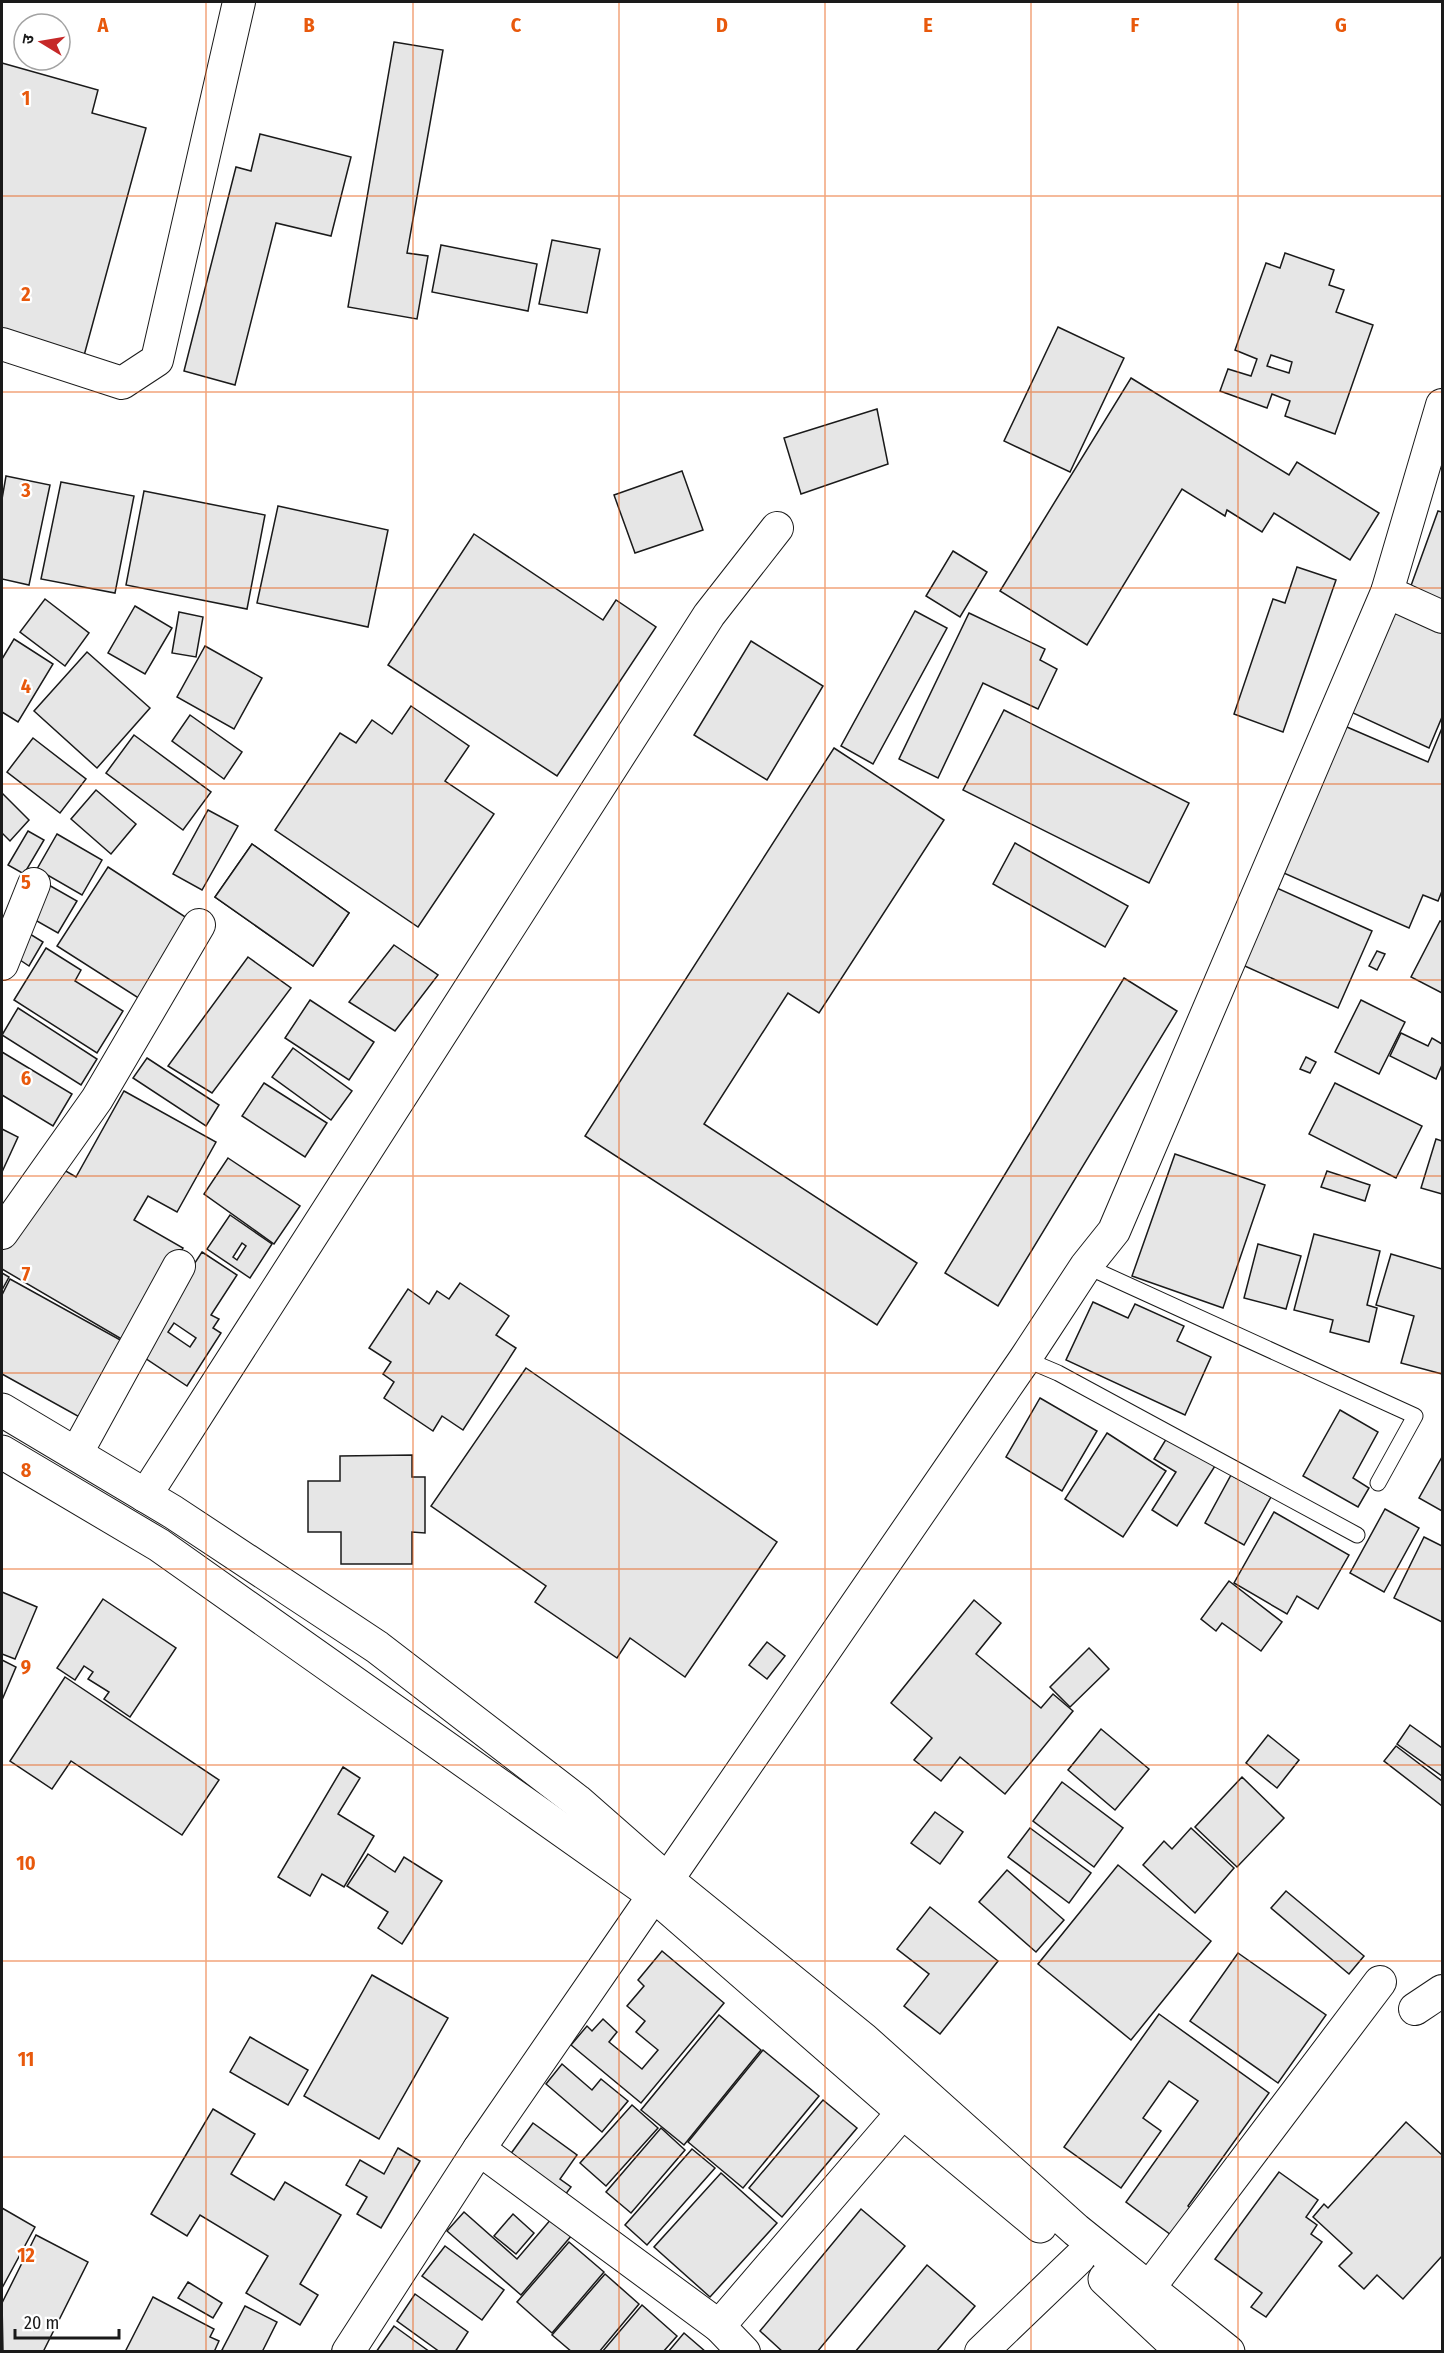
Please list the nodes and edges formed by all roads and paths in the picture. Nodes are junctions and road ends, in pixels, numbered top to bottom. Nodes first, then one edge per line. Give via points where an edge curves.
1 (240, 2) edge
2 (2, 344) edge
3 (1443, 405) edge
4 (777, 528) dead end
5 (1387, 592) junction
6 (1443, 617) edge
7 (34, 884) dead end
8 (199, 925) dead end
9 (2, 964) edge
10 (2, 1233) edge
11 (179, 1266) dead end
12 (1086, 1266) junction
13 (1025, 1359) junction
14 (2, 1410) edge
15 (2, 1452) edge
16 (76, 1454) junction
17 (1378, 1483) dead end
18 (145, 1496) junction
19 (1357, 1535) dead end
20 (661, 1888) junction
21 (1380, 1982) dead end
22 (1443, 1991) edge
23 (1415, 2009) dead end
24 (903, 2112) junction
25 (479, 2149) junction
26 (1079, 2258) junction
27 (1149, 2288) junction
28 (719, 2326) junction
29 (348, 2352) edge
30 (744, 2352) edge
31 (981, 2352) edge
32 (1183, 2352) edge
33 (1228, 2352) edge

1 - 2 street via 157,360 122,383
3 - 5 street
4 - 18 street via 709,615
5 - 6 street
5 - 12 street via 1114,1231
7 - 9 street
8 - 10 street via 97,1099
11 - 16 street
12 - 13 street
12 - 17 lane via 1415,1416
13 - 19 lane via 1058,1373
13 - 20 street
14 - 16 main road
15 - 20 main road via 159,1545
16 - 18 main road
18 - 20 main road via 377,1647 577,1801
20 - 24 main road
20 - 25 street
20 - 27 main road via 863,2039 1076,2230
21 - 27 street
22 - 23 street
24 - 26 main road
24 - 28 street
25 - 28 street
25 - 29 street
26 - 31 street
26 - 32 main road
27 - 33 main road
28 - 30 street

